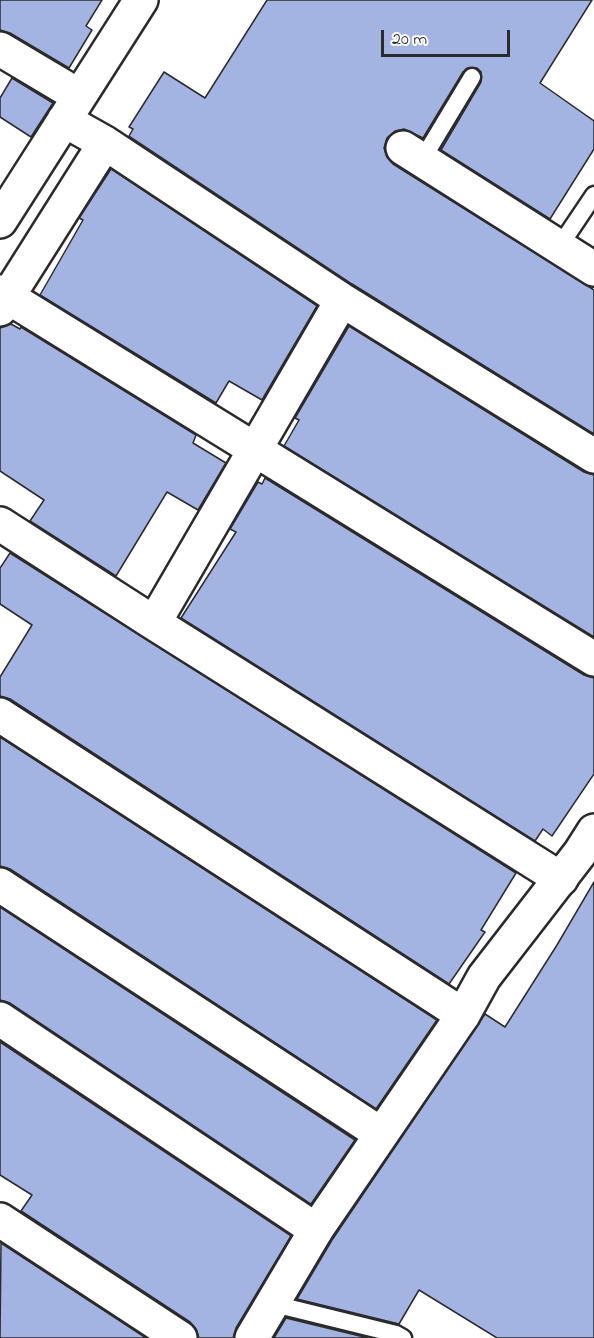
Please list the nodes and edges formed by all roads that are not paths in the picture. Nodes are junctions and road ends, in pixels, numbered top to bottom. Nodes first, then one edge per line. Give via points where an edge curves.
1 (141, 0) edge
2 (0, 49) edge
3 (472, 77) dead end
4 (71, 108) junction
5 (105, 143) junction
6 (413, 154) joint
7 (594, 195) edge
8 (0, 221) edge
9 (559, 247) junction
10 (594, 269) edge
11 (3, 300) edge
12 (342, 300) junction
13 (255, 449) junction
14 (594, 456) edge
15 (0, 524) edge
16 (154, 623) junction
17 (594, 659) edge
18 (0, 715) edge
19 (590, 848) edge
20 (561, 879) junction
21 (0, 885) edge
22 (463, 1015) junction
23 (0, 1019) edge
24 (381, 1134) junction
25 (0, 1220) edge
26 (316, 1230) junction
27 (274, 1304) junction
28 (180, 1338) edge
29 (252, 1338) edge
30 (403, 1338) edge

1 - 4 street
2 - 4 street
3 - 6 lane
4 - 5 street
4 - 8 street
5 - 11 street
5 - 12 street
6 - 9 street
7 - 9 lane
9 - 10 street
11 - 13 street
12 - 13 street
12 - 14 street
13 - 16 street
13 - 17 street
15 - 16 street
16 - 20 street
18 - 22 street
19 - 20 street
20 - 22 street via 484,977
21 - 24 street
22 - 24 street
23 - 26 street
24 - 26 street
25 - 28 street
26 - 27 street
27 - 29 street
27 - 30 lane

